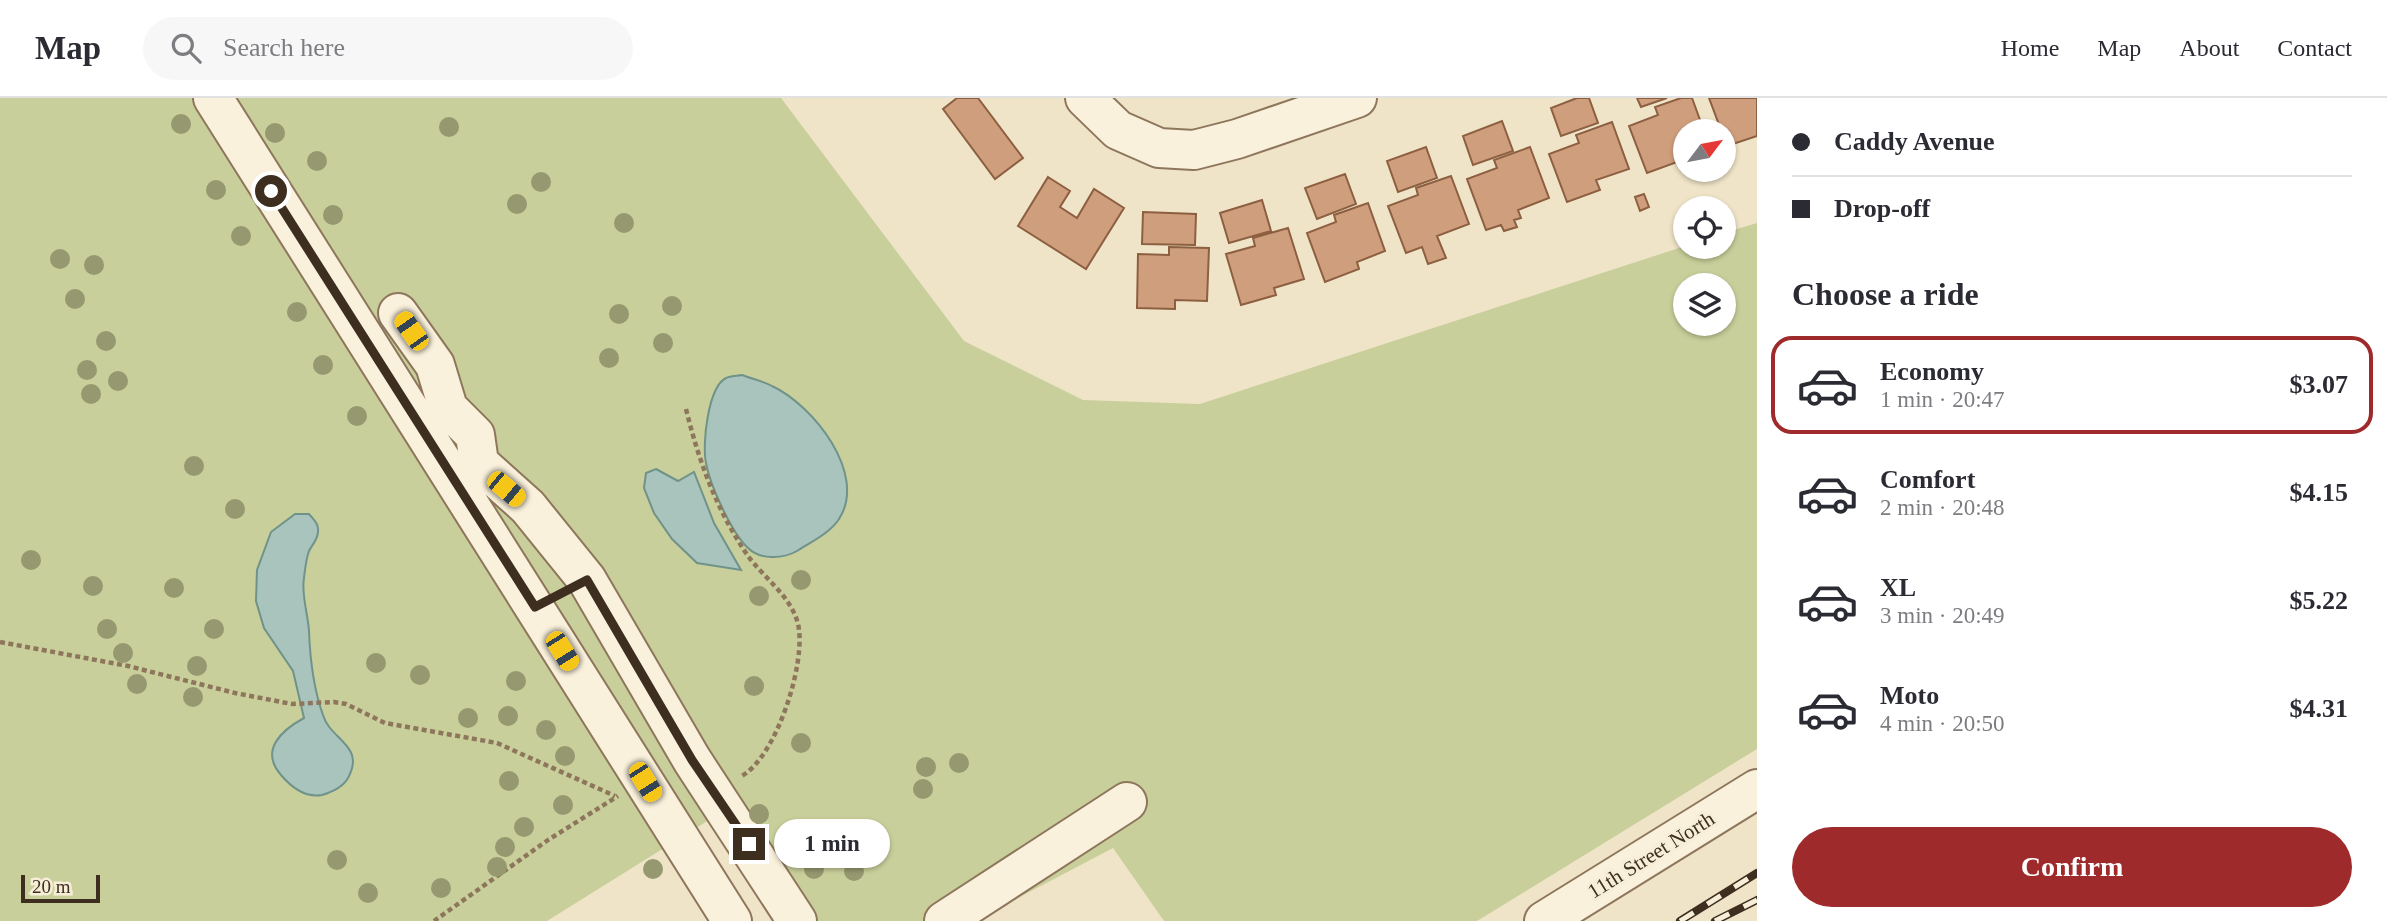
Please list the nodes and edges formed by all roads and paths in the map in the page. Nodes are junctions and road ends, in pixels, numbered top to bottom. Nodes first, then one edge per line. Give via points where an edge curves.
1 (213, 98) edge
2 (1085, 98) edge
3 (1357, 98) edge
4 (398, 313) dead end
5 (587, 580) junction
6 (535, 607) junction
7 (0, 642) edge
8 (1757, 789) edge
9 (617, 797) dead end
10 (1127, 802) dead end
11 (732, 921) edge
12 (797, 921) edge
13 (944, 921) edge
14 (1545, 921) edge

1 - 6 street
2 - 3 street via 1118,130 1159,148 1194,150
4 - 5 street via 435,365 448,408 475,435 479,463 528,507
5 - 6 street
5 - 12 street via 692,760
6 - 11 street
7 - 9 path via 128,666 235,694 292,704 334,702 385,723 497,743
8 - 14 street, 11th Street North
10 - 13 street

